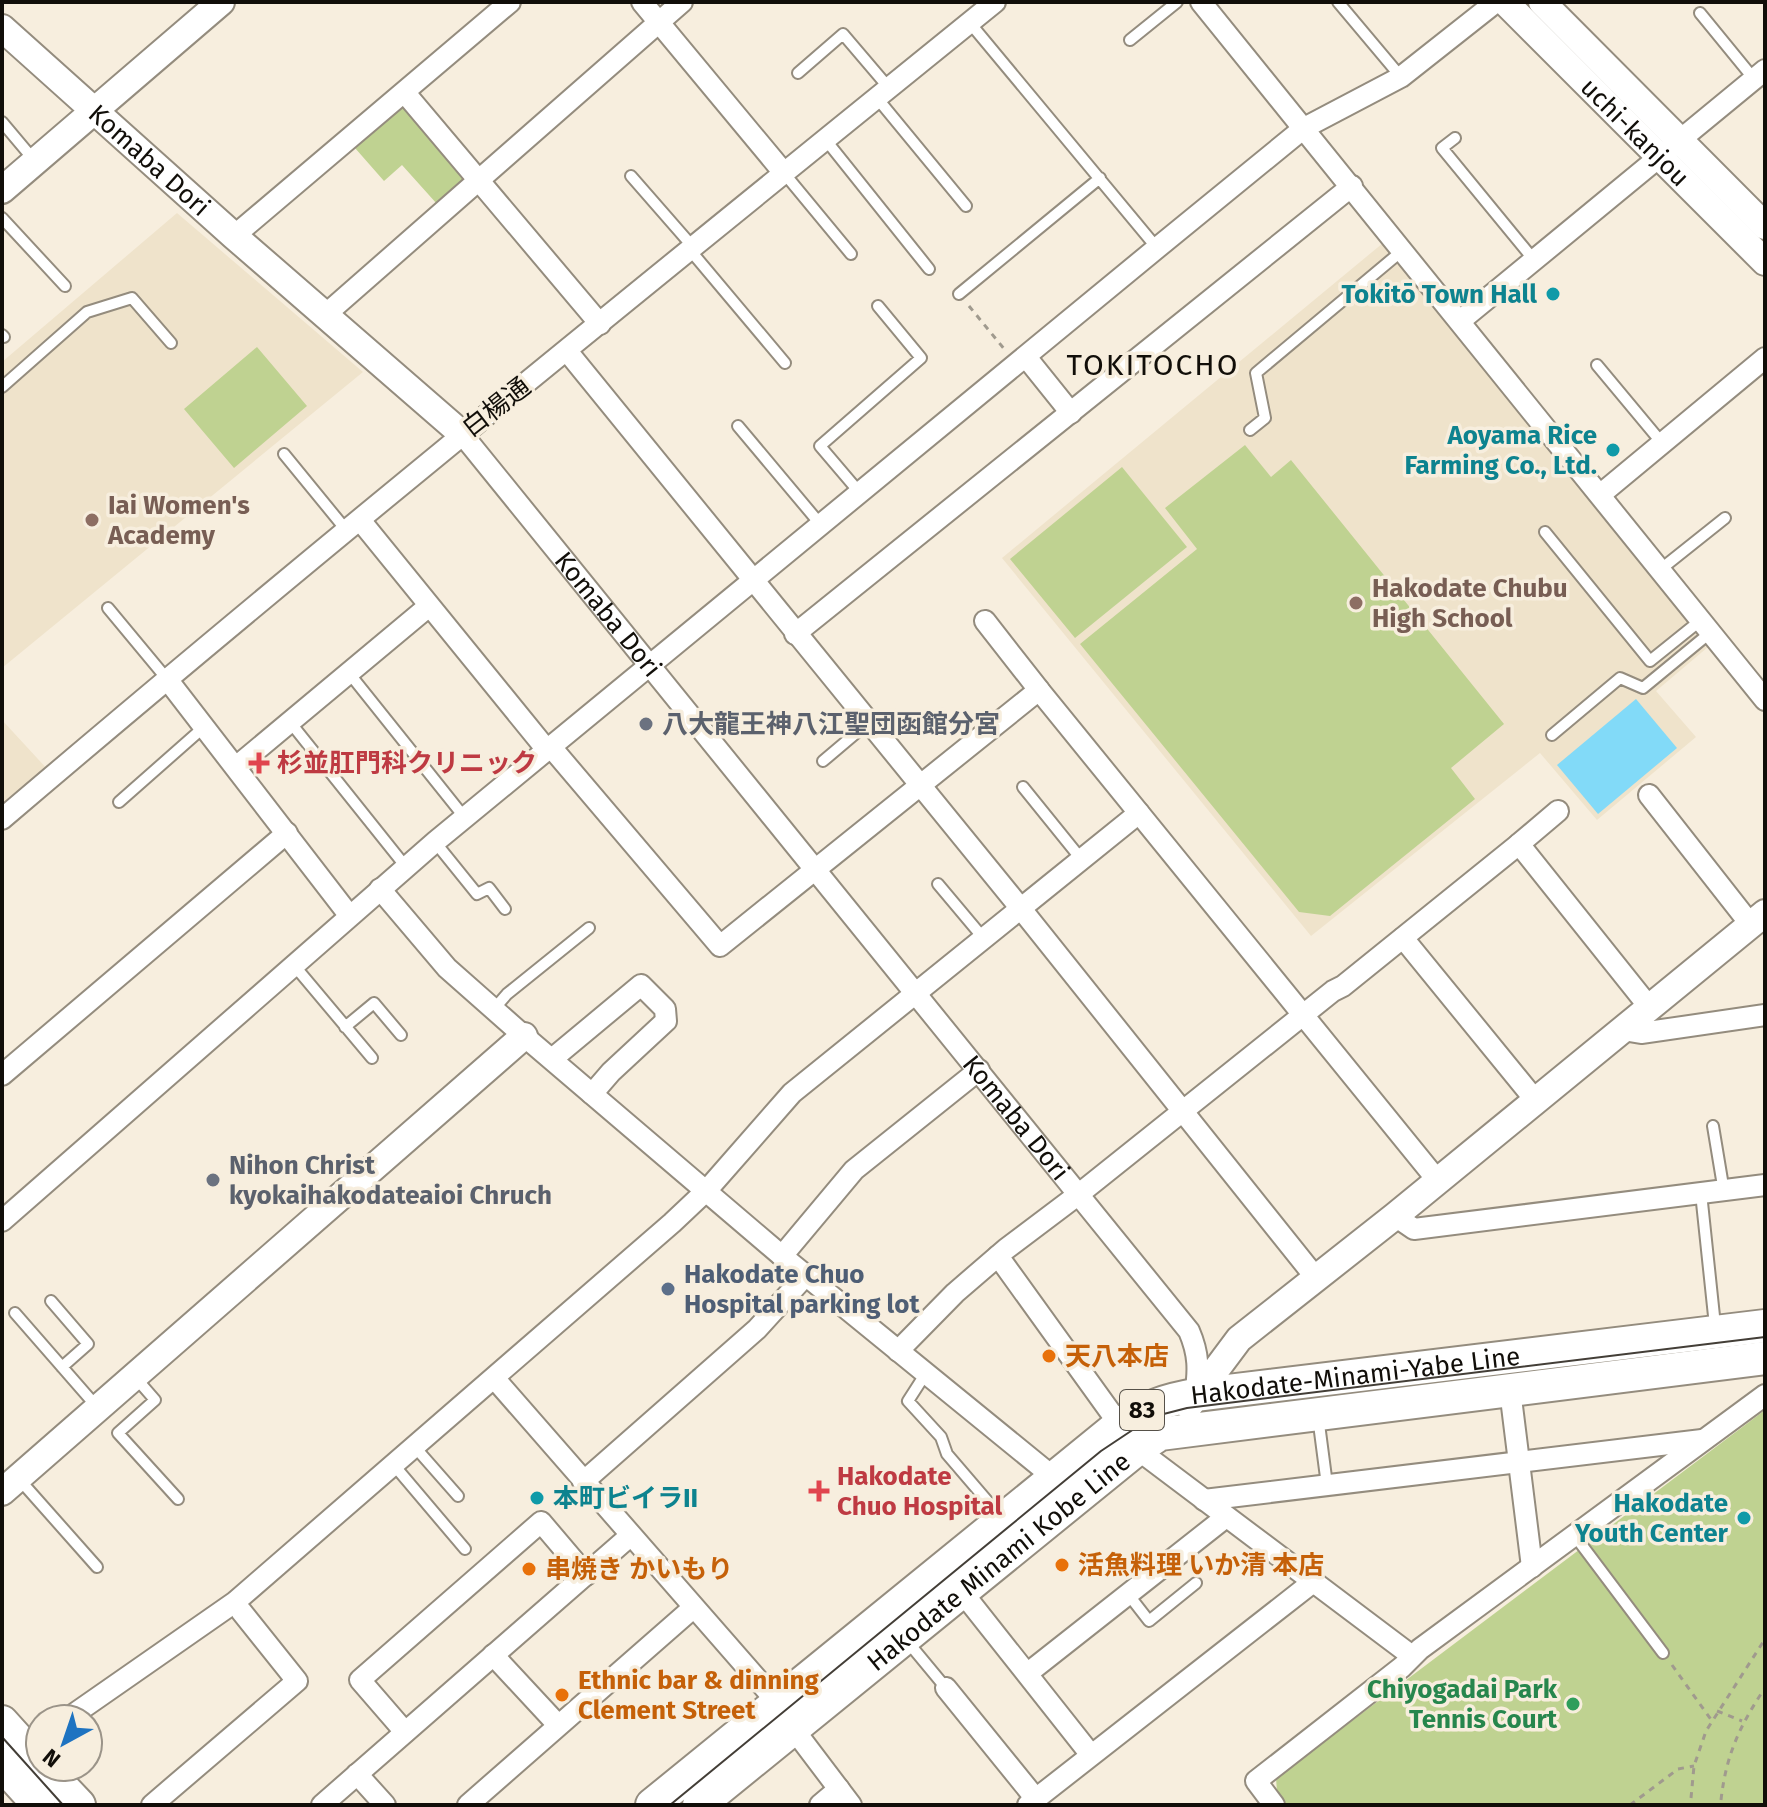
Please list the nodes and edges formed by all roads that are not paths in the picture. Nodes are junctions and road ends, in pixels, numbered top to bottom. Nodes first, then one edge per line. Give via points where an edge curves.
1 (510, 2) edge
2 (642, 2) edge
3 (682, 2) edge
4 (995, 2) edge
5 (1177, 2) edge
6 (1201, 2) edge
7 (1338, 2) edge
8 (1496, 2) edge
9 (1505, 2) edge
10 (1542, 2) edge
11 (208, 6) edge
12 (1700, 13) dead end
13 (659, 22) junction
14 (970, 23) junction
15 (2, 28) edge
16 (1130, 40) dead end
17 (798, 73) dead end
18 (1760, 75) edge
19 (1401, 77) junction
20 (405, 93) junction
21 (883, 93) junction
22 (94, 111) junction
23 (2, 122) edge
24 (1304, 128) junction
25 (1455, 138) dead end
26 (825, 139) junction
27 (1670, 148) junction
28 (35, 162) junction
29 (784, 173) junction
30 (631, 176) dead end
31 (1100, 178) junction
32 (481, 180) junction
33 (1352, 186) junction
34 (2, 190) edge
35 (966, 206) dead end
36 (2, 218) edge
37 (1765, 226) edge
38 (234, 236) junction
39 (692, 248) junction
40 (1157, 248) junction
41 (1403, 250) junction
42 (851, 254) dead end
43 (1534, 260) junction
44 (1765, 262) edge
45 (929, 269) dead end
46 (65, 286) dead end
47 (959, 294) road end
48 (878, 306) dead end
49 (325, 315) junction
50 (1460, 321) junction
51 (600, 324) junction
52 (171, 343) dead end
53 (567, 351) junction
54 (1765, 358) edge
55 (1021, 360) junction
56 (785, 363) dead end
57 (1597, 365) dead end
58 (2, 387) edge
59 (1071, 413) junction
60 (738, 426) dead end
61 (1250, 430) dead end
62 (462, 434) junction
63 (1662, 443) junction
64 (284, 454) dead end
65 (860, 493) junction
66 (1601, 494) junction
67 (1725, 518) dead end
68 (821, 525) junction
69 (354, 526) junction
70 (1545, 532) dead end
71 (1661, 569) junction
72 (754, 581) junction
73 (429, 606) junction
74 (108, 608) dead end
75 (985, 621) dead end
76 (1706, 626) junction
77 (795, 634) junction
78 (652, 666) junction
79 (349, 673) junction
80 (167, 679) junction
81 (1039, 690) junction
82 (1765, 700) edge
83 (290, 722) junction
84 (868, 723) junction
85 (204, 727) junction
86 (1552, 735) dead end
87 (549, 748) junction
88 (823, 761) dead end
89 (236, 767) junction
90 (920, 786) junction
91 (1023, 787) dead end
92 (1649, 795) dead end
93 (119, 802) dead end
94 (1558, 811) dead end
95 (1139, 813) junction
96 (465, 818) junction
97 (2, 819) edge
98 (287, 833) junction
99 (435, 842) junction
100 (1519, 844) junction
101 (1082, 860) junction
102 (406, 867) junction
103 (815, 869) junction
104 (938, 884) dead end
105 (380, 889) junction
106 (505, 909) dead end
107 (1022, 910) junction
108 (349, 915) junction
109 (1758, 919) edge
110 (589, 928) dead end
111 (1403, 938) junction
112 (985, 940) junction
113 (293, 964) junction
114 (918, 993) junction
115 (1650, 1008) junction
116 (494, 1009) junction
117 (1765, 1015) edge
118 (1303, 1016) junction
119 (345, 1027) junction
120 (1623, 1030) junction
121 (401, 1035) dead end
122 (524, 1036) junction
123 (372, 1058) dead end
124 (552, 1059) junction
125 (979, 1070) junction
126 (2, 1075) edge
127 (592, 1094) junction
128 (1536, 1101) junction
129 (1183, 1111) junction
130 (1713, 1126) dead end
131 (1722, 1180) dead end
132 (1438, 1181) junction
133 (1765, 1185) edge
134 (707, 1190) junction
135 (1701, 1193) junction
136 (1079, 1194) junction
137 (1395, 1216) junction
138 (2, 1221) edge
139 (782, 1256) junction
140 (998, 1256) junction
141 (806, 1275) junction
142 (1316, 1278) junction
143 (51, 1301) dead end
144 (15, 1313) dead end
145 (1714, 1316) dead end
146 (1765, 1326) edge
147 (898, 1351) junction
148 (1765, 1358) edge
149 (62, 1367) junction
150 (926, 1373) junction
151 (135, 1377) junction
152 (495, 1379) junction
153 (1510, 1390) junction
154 (1195, 1395) junction
155 (1765, 1395) edge
156 (98, 1409) junction
157 (1319, 1424) dead end
158 (1178, 1430) junction
159 (1129, 1436) junction
160 (1706, 1439) junction
161 (414, 1446) junction
162 (1518, 1462) junction
163 (393, 1464) junction
164 (8, 1481) edge
165 (583, 1482) junction
166 (1327, 1485) junction
167 (1066, 1488) junction
168 (458, 1496) dead end
169 (178, 1499) dead end
170 (1204, 1500) junction
171 (1226, 1517) junction
172 (1002, 1519) junction
173 (630, 1536) junction
174 (1575, 1536) junction
175 (465, 1549) dead end
176 (97, 1567) dead end
177 (1532, 1567) junction
178 (586, 1575) junction
179 (1313, 1582) junction
180 (1196, 1583) dead end
181 (962, 1592) junction
182 (1128, 1594) junction
183 (693, 1608) junction
184 (241, 1611) dead end
185 (912, 1647) dead end
186 (1663, 1653) road end
187 (493, 1655) junction
188 (1412, 1656) junction
189 (1028, 1673) junction
190 (946, 1688) joint
191 (90, 1703) edge
192 (786, 1715) junction
193 (2, 1722) edge
194 (558, 1725) junction
195 (405, 1732) junction
196 (24, 1749) edge
197 (1091, 1755) junction
198 (357, 1774) junction
199 (35, 1783) edge
200 (57, 1783) edge
201 (845, 1797) edge
202 (1032, 1802) edge
203 (39, 1805) edge
204 (79, 1805) edge
205 (152, 1805) edge
206 (322, 1805) edge
207 (385, 1805) edge
208 (468, 1805) edge
209 (652, 1805) edge
210 (699, 1805) edge
211 (820, 1805) edge
212 (1274, 1805) edge

1 - 20 street
2 - 13 street
3 - 13 street
4 - 14 street, 白楊通
5 - 16 lane
6 - 24 street
7 - 19 lane
8 - 19 street
9 - 27 street, uchi-kanjou
10 - 27 street
11 - 22 street
12 - 18 lane
13 - 29 street
13 - 32 street
14 - 21 street, 白楊通
14 - 31 lane
15 - 22 street, Komaba Dori
17 - 21 lane via 843,34
18 - 27 street
19 - 24 street
20 - 32 street
20 - 38 street
21 - 26 street, 白楊通
21 - 35 lane
22 - 28 street
22 - 38 street, Komaba Dori
23 - 28 lane
24 - 33 street
24 - 40 street
25 - 43 lane via 1442,148
26 - 29 street, 白楊通
26 - 45 lane
27 - 37 street
27 - 43 street
27 - 44 street, uchi-kanjou
28 - 34 street
29 - 39 street, 白楊通
29 - 42 lane
30 - 39 lane
31 - 40 lane
31 - 47 lane
32 - 49 street
32 - 51 street
33 - 41 street
33 - 59 street
36 - 46 lane
38 - 49 street, Komaba Dori
39 - 51 street, 白楊通
39 - 56 lane
40 - 55 street
41 - 50 street
41 - 61 lane via 1256,373 1265,418
43 - 50 street
48 - 65 lane via 921,358 820,446
49 - 62 street, Komaba Dori
50 - 66 street
51 - 53 street, 白楊通
52 - 58 lane via 132,298 87,312
53 - 62 street, 白楊通
53 - 72 street
54 - 63 street
55 - 59 street
55 - 65 street
57 - 63 lane
59 - 77 street
60 - 68 lane
62 - 69 street, 白楊通
62 - 78 street, Komaba Dori
63 - 66 street
64 - 69 lane
65 - 68 street
66 - 71 street
67 - 71 lane
68 - 72 street
69 - 73 street
69 - 80 street, 白楊通
70 - 76 lane via 1650,661
71 - 76 street
72 - 77 street
72 - 78 street
73 - 79 street
73 - 87 street
74 - 80 lane
75 - 81 street
76 - 82 street
76 - 86 lane via 1643,688 1620,678
77 - 84 street
78 - 87 street
78 - 103 street, Komaba Dori
79 - 83 street
79 - 96 lane
80 - 85 street
80 - 97 street, 白楊通
81 - 90 street
81 - 95 street
83 - 89 street
83 - 102 lane
84 - 88 lane
84 - 90 street
85 - 89 street
85 - 93 lane
87 - 96 street
87 - 103 street via 720,946
89 - 98 street
90 - 103 street
90 - 107 street
91 - 101 lane
92 - 109 street
94 - 100 street
95 - 101 street
95 - 118 street
96 - 99 street
98 - 108 street
98 - 126 street
99 - 102 street
99 - 106 lane via 477,894 489,888
100 - 111 street
100 - 115 street
101 - 107 street
102 - 105 street
103 - 114 street, Komaba Dori
104 - 112 lane
105 - 108 street
105 - 116 street via 447,968
107 - 112 street
107 - 129 street
108 - 113 street
109 - 115 street
110 - 116 lane
111 - 118 street
111 - 128 street
112 - 114 street
113 - 119 lane
113 - 138 street
114 - 125 street, Komaba Dori
114 - 134 street via 792,1093
115 - 120 street
116 - 122 street
117 - 120 street via 1641,1033
118 - 129 street
118 - 132 street
119 - 121 lane via 374,1003
119 - 123 lane
120 - 128 street
122 - 124 street
122 - 151 street
124 - 127 street
124 - 127 street via 641,985 665,1009 666,1021
125 - 136 street, Komaba Dori
125 - 139 street via 854,1170
127 - 134 street
128 - 132 street
129 - 136 street
129 - 142 street
130 - 131 lane
132 - 137 street
133 - 135 street
134 - 139 street
134 - 152 street
135 - 137 street via 1414,1229
135 - 145 lane
136 - 140 street
136 - 154 street, Komaba Dori via 1189,1331 1199,1368
137 - 142 street
139 - 141 street
140 - 147 street
140 - 159 street
141 - 147 street
141 - 165 street via 757,1329
142 - 154 street via 1239,1339
143 - 149 lane via 88,1344
144 - 149 lane
146 - 154 main road, Hakodate-Minami-Yabe Line / 83
147 - 150 street
148 - 153 main road, Hakodate Minami Kobe Line / 83
149 - 156 lane
150 - 167 street
150 - 172 lane via 908,1401
151 - 156 street
151 - 169 lane via 155,1400 118,1433
152 - 161 street
152 - 165 street
153 - 158 main road, Hakodate Minami Kobe Line / 83
153 - 162 street
154 - 158 street
154 - 159 main road, Hakodate-Minami-Yabe Line / 83 via 1148,1406
155 - 160 street
156 - 164 street
157 - 166 lane
158 - 159 main road, Hakodate Minami Kobe Line / 83
159 - 167 main road, Hakodate-Minami-Yabe Line / 83
159 - 170 street
160 - 162 street
160 - 174 street
161 - 163 street
161 - 168 lane
162 - 166 street
162 - 177 street
163 - 175 lane
163 - 191 street via 235,1602
164 - 176 lane
165 - 173 street
166 - 170 street
167 - 172 main road, Hakodate-Minami-Yabe Line / 83
167 - 181 main road, Hakodate Minami Kobe Line / 83
170 - 171 street
171 - 179 street
171 - 182 street
172 - 192 main road, Hakodate-Minami-Yabe Line / 83
173 - 178 street
173 - 183 street
174 - 177 street
174 - 186 lane
177 - 188 street
178 - 187 street
178 - 195 street via 541,1522 516,1543 360,1680
179 - 188 street
179 - 197 street
180 - 182 lane via 1149,1621
181 - 189 street
181 - 192 main road, Hakodate Minami Kobe Line / 83
182 - 189 street
183 - 192 street
183 - 194 street
184 - 205 street via 297,1681
185 - 190 lane
187 - 194 street
187 - 195 street
188 - 212 street via 1256,1781
189 - 197 street
190 - 202 street
192 - 201 street
192 - 209 main road, Hakodate-Minami-Yabe Line / 83
192 - 210 main road, Hakodate Minami Kobe Line / 83
193 - 196 main road
194 - 208 street
195 - 198 street
197 - 202 street
198 - 206 street
198 - 207 street
199 - 203 main road
200 - 204 main road
201 - 211 street

